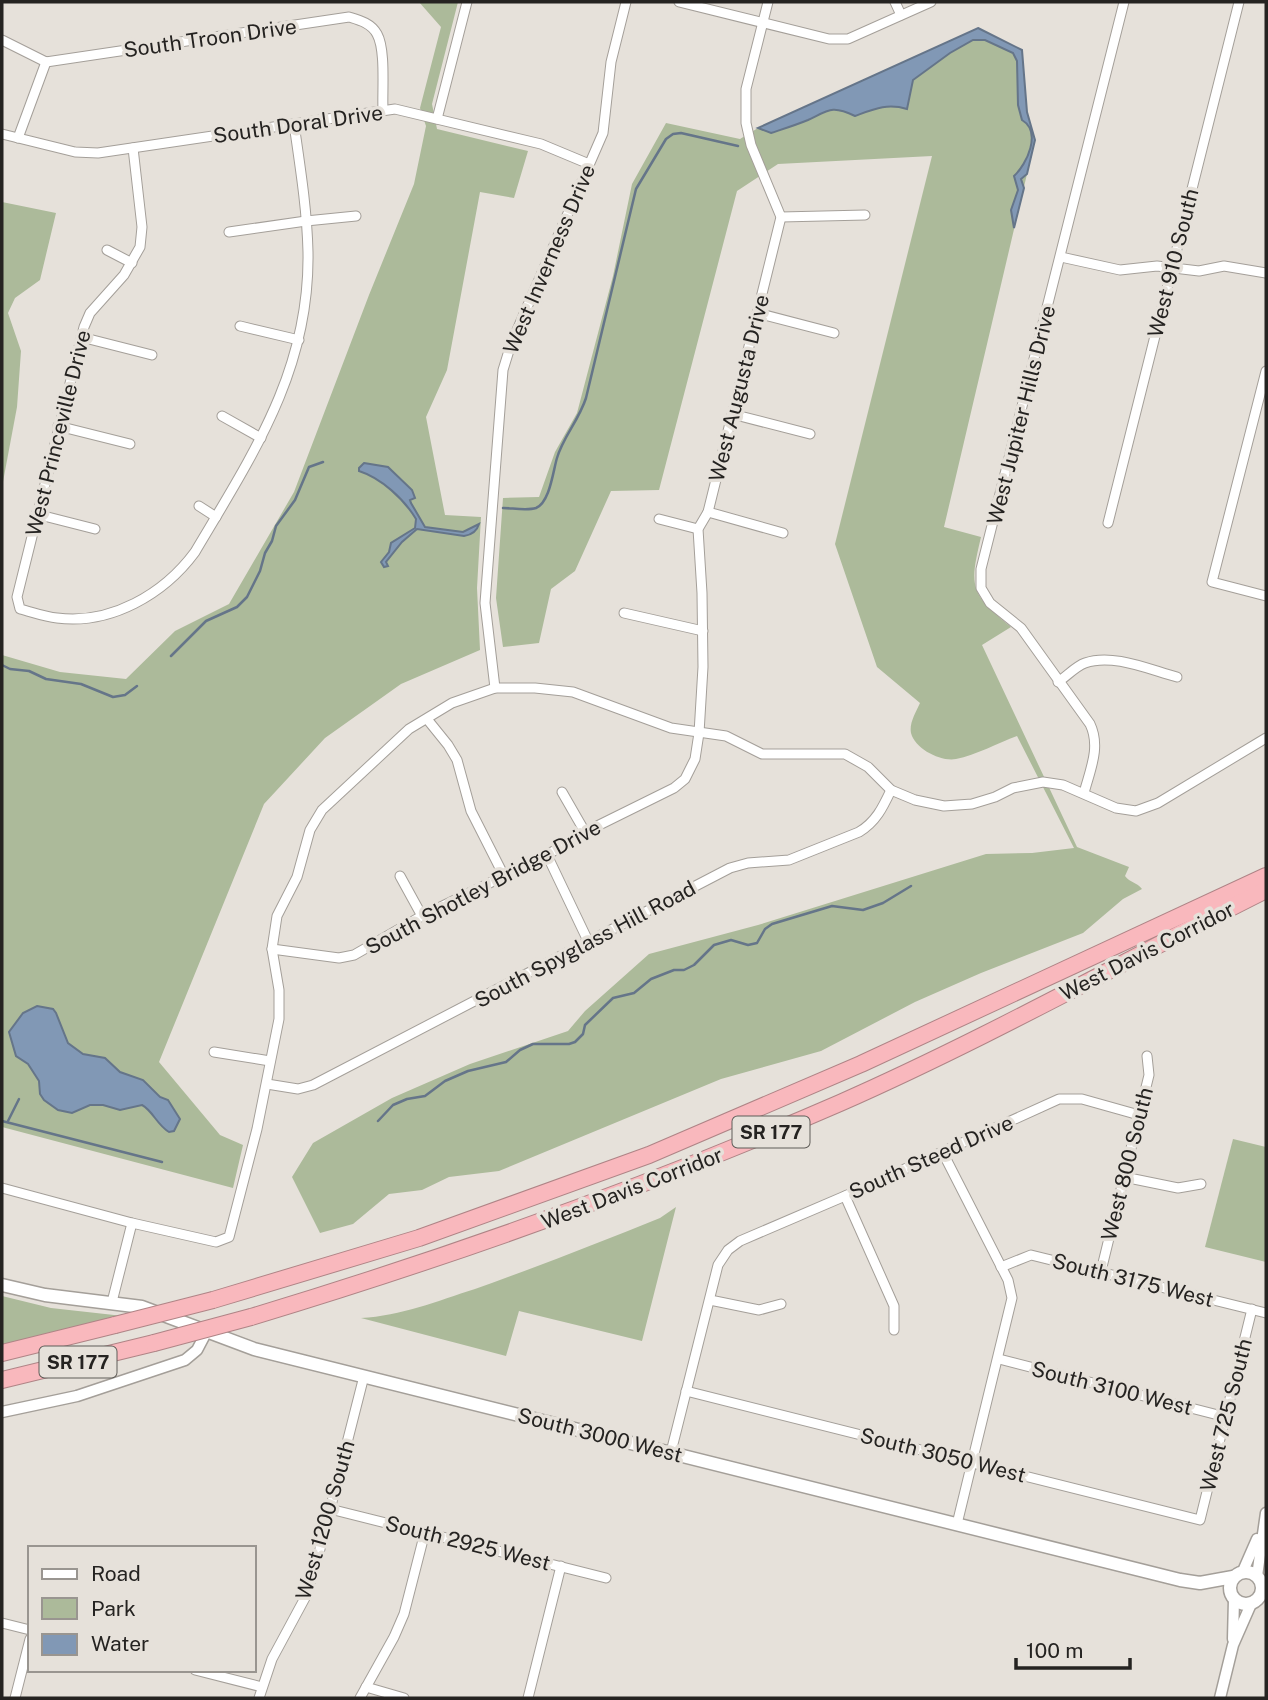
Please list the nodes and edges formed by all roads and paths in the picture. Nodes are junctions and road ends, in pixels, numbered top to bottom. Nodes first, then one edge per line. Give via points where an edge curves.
1 (467, 2) edge
2 (626, 2) edge
3 (679, 2) edge
4 (768, 2) edge
5 (895, 2) edge
6 (931, 2) edge
7 (1124, 2) edge
8 (1239, 2) edge
9 (901, 15) junction
10 (763, 23) junction
11 (2, 40) edge
12 (46, 62) junction
13 (383, 111) junction
14 (437, 119) junction
15 (294, 124) junction
16 (2, 134) edge
17 (18, 138) junction
18 (133, 148) junction
19 (589, 164) junction
20 (865, 215) dead end
21 (356, 216) dead end
22 (781, 217) junction
23 (306, 221) junction
24 (229, 232) dead end
25 (107, 250) dead end
26 (1061, 257) junction
27 (132, 262) junction
28 (1172, 268) junction
29 (1266, 273) edge
30 (757, 313) junction
31 (240, 326) dead end
32 (834, 333) dead end
33 (81, 337) junction
34 (299, 340) junction
35 (152, 355) dead end
36 (1266, 371) edge
37 (732, 414) junction
38 (222, 416) dead end
39 (58, 426) junction
40 (810, 433) dead end
41 (261, 438) junction
42 (130, 444) dead end
43 (199, 506) dead end
44 (708, 512) junction
45 (36, 514) junction
46 (216, 517) junction
47 (659, 519) dead end
48 (1108, 523) dead end
49 (96, 529) dead end
50 (698, 529) junction
51 (783, 533) dead end
52 (1266, 596) edge
53 (624, 613) dead end
54 (703, 631) junction
55 (1177, 677) dead end
56 (1058, 682) junction
57 (495, 688) junction
58 (427, 719) junction
59 (699, 733) junction
60 (1266, 738) edge
61 (891, 790) junction
62 (562, 792) dead end
63 (1084, 793) junction
64 (585, 832) junction
65 (547, 855) junction
66 (400, 876) dead end
67 (504, 876) junction
68 (1266, 876) edge
69 (1266, 890) edge
70 (422, 916) junction
71 (589, 943) junction
72 (272, 949) junction
73 (214, 1052) dead end
74 (1147, 1056) dead end
75 (270, 1061) junction
76 (267, 1084) junction
77 (1139, 1115) junction
78 (943, 1153) junction
79 (1124, 1177) junction
80 (1201, 1184) dead end
81 (2, 1188) edge
82 (845, 1196) junction
83 (132, 1223) junction
84 (1001, 1267) junction
85 (1101, 1271) junction
86 (2, 1285) edge
87 (710, 1300) junction
88 (111, 1302) junction
89 (781, 1304) dead end
90 (1252, 1309) junction
91 (1266, 1314) edge
92 (894, 1330) dead end
93 (207, 1331) junction
94 (2, 1353) edge
95 (999, 1359) junction
96 (364, 1376) junction
97 (2, 1380) edge
98 (686, 1391) junction
99 (2, 1412) edge
100 (1226, 1416) junction
101 (671, 1452) junction
102 (972, 1462) junction
103 (330, 1509) junction
104 (1265, 1518) edge
105 (1200, 1520) joint
106 (957, 1524) junction
107 (425, 1532) junction
108 (561, 1566) junction
109 (1238, 1574) junction
110 (607, 1577) dead end
111 (1200, 1583) junction
112 (1262, 1584) edge
113 (1232, 1597) junction
114 (1258, 1602) edge
115 (2, 1623) edge
116 (28, 1630) edge
117 (1233, 1645) junction
118 (28, 1647) edge
119 (203, 1672) edge
120 (262, 1687) junction
121 (366, 1687) junction
122 (15, 1698) edge
123 (259, 1698) edge
124 (360, 1698) edge
125 (404, 1698) edge
126 (528, 1698) edge
127 (1220, 1698) edge

1 - 14 street
2 - 19 street, West Inverness Drive via 611,62 603,133
3 - 10 street
4 - 10 street
5 - 9 street
6 - 9 street
7 - 26 street, West Jupiter Hills Drive
8 - 28 street, West 910 South
9 - 10 street via 848,39 829,39
10 - 22 street via 746,89 746,123
11 - 12 street
12 - 13 street, South Troon Drive via 349,17 371,26 381,45
12 - 17 street
13 - 14 street, South Doral Drive via 395,109
13 - 15 street, South Doral Drive
14 - 19 street, South Doral Drive via 541,144
15 - 18 street, South Doral Drive
15 - 23 street
16 - 17 street, South Doral Drive
17 - 18 street, South Doral Drive via 75,152
18 - 27 street, West Princeville Drive via 142,227 140,247
19 - 57 street, West Inverness Drive via 503,370 485,603
20 - 22 street
21 - 23 street
22 - 30 street, West Augusta Drive
23 - 24 street
23 - 34 street via 306,290
25 - 27 street
26 - 28 street via 1120,270
26 - 56 street, West Jupiter Hills Drive via 981,569 981,588 990,603 1021,628
27 - 33 street, West Princeville Drive via 90,313
28 - 29 street via 1199,271 1224,266
28 - 48 street, West 910 South
30 - 32 street
30 - 37 street, West Augusta Drive
31 - 34 street
33 - 35 street
33 - 39 street, West Princeville Drive
34 - 41 street via 284,390
36 - 52 street via 1212,582
37 - 40 street
37 - 44 street, West Augusta Drive
38 - 41 street
39 - 42 street
39 - 45 street, West Princeville Drive
41 - 46 street
43 - 46 street
44 - 50 street, West Augusta Drive
44 - 51 street
45 - 46 street, West Princeville Drive via 17,597 20,609 78,619 102,616 151,596 181,571
45 - 49 street
47 - 50 street
50 - 54 street
53 - 54 street
54 - 59 street
55 - 56 street via 1096,660 1082,663
56 - 63 street, West Jupiter Hills Drive via 1096,736
57 - 58 street via 452,703
57 - 59 street via 573,692 671,728
58 - 67 street via 457,760 471,811
58 - 72 street via 409,729 322,810 277,916
59 - 61 street via 726,736 762,754 845,754 868,767
59 - 64 street, South Shotley Bridge Drive via 695,759 685,779
60 - 63 street via 1147,808 1116,808
61 - 63 street via 944,806 972,804 1021,785 1043,782
61 - 71 street, South Spyglass Hill Road via 882,809 859,832 789,859 730,868
62 - 64 street
64 - 65 street, South Shotley Bridge Drive
65 - 67 street, South Shotley Bridge Drive
65 - 71 street
66 - 70 street
67 - 70 street, South Shotley Bridge Drive
68 - 94 highway, West Davis Corridor / SR 177, bridge via 799,1092 592,1177 419,1238 213,1300
69 - 97 highway, West Davis Corridor / SR 177, bridge via 992,1031 840,1102 620,1194 492,1241 251,1317
70 - 72 street, South Shotley Bridge Drive via 354,955 340,958
71 - 76 street, South Spyglass Hill Road via 313,1085 298,1089
72 - 75 street via 279,1019
73 - 75 street
74 - 77 street, West 800 South via 1149,1075
75 - 76 street
76 - 83 street via 227,1239 216,1242
77 - 78 street, South Steed Drive via 1082,1099 1059,1099
77 - 79 street, West 800 South
78 - 82 street, South Steed Drive
78 - 84 street
79 - 80 street via 1178,1188
79 - 85 street, West 800 South
81 - 83 street
82 - 87 street, South Steed Drive via 728,1250 718,1265
82 - 92 street via 894,1306
83 - 88 street
84 - 85 street, South 3175 West via 1031,1255
84 - 95 street via 1012,1298
85 - 90 street, South 3175 West
86 - 88 main road, South 3000 West
87 - 89 street via 759,1310
87 - 98 street
88 - 93 main road, South 3000 West via 155,1311
90 - 91 street, South 3175 West
90 - 100 street, West 725 South
93 - 96 main road, South 3000 West via 254,1349
93 - 99 street via 197,1350 185,1360 77,1396
95 - 100 street, South 3100 West
95 - 102 street
96 - 101 main road, South 3000 West
96 - 103 street, West 1200 South
98 - 101 street
98 - 102 street, South 3050 West
100 - 105 street, West 725 South
101 - 106 main road, South 3000 West
102 - 105 street, South 3050 West
102 - 106 street
103 - 107 street, South 2925 West
103 - 120 street, West 1200 South via 306,1596
104 - 109 street
104 - 112 street
106 - 111 main road, South 3000 West
107 - 108 street, South 2925 West
107 - 121 street via 404,1614
108 - 110 street, South 2925 West
108 - 126 street
109 - 111 main road, South 3000 West
109 - 112 main road via 1253,1573
109 - 113 main road via 1229,1586
111 - 113 main road, South 3000 West
112 - 114 main road
113 - 114 main road via 1242,1604
113 - 117 street
114 - 117 street
115 - 116 street
117 - 127 street
118 - 122 street
119 - 120 street
120 - 123 street, West 1200 South
121 - 124 street
121 - 125 street

